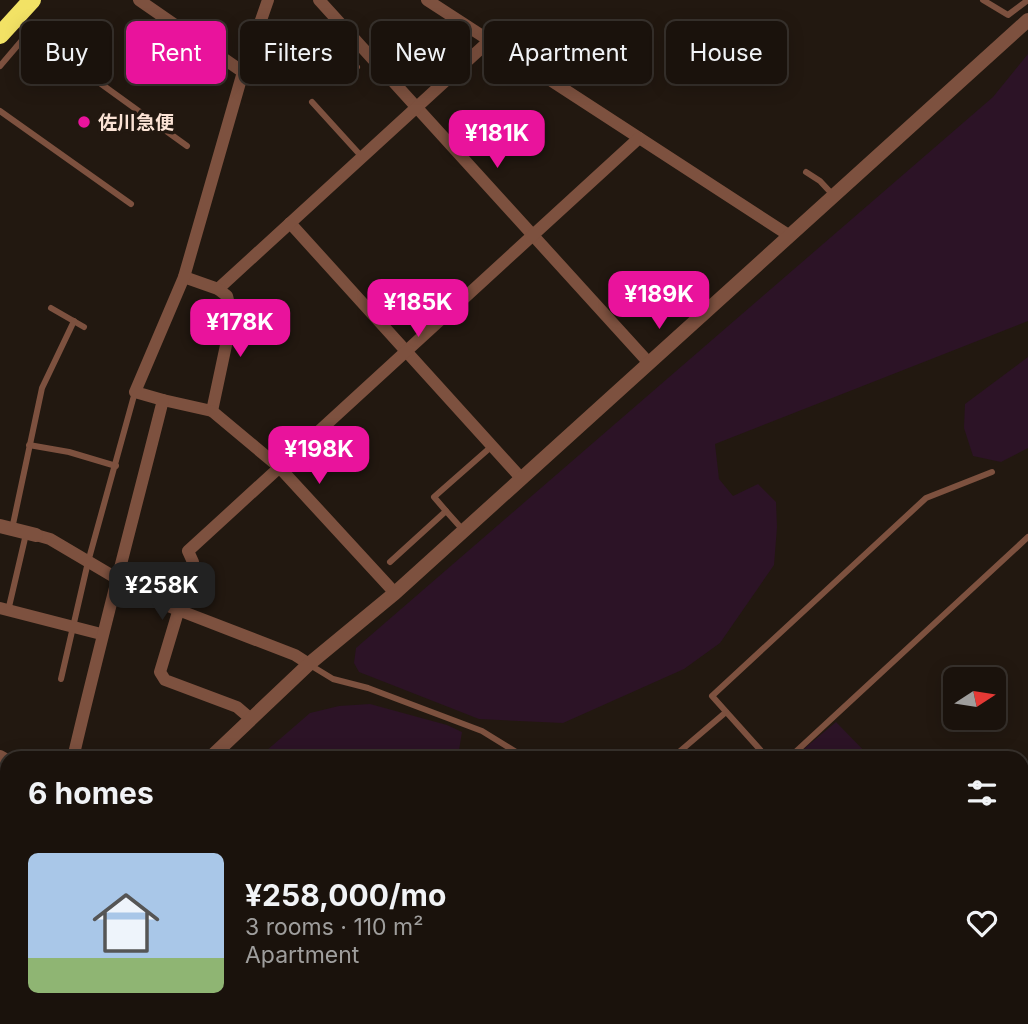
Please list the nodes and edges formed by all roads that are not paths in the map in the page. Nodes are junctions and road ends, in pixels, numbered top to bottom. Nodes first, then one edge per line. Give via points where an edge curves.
1 (32, 0) edge
2 (139, 0) edge
3 (268, 0) edge
4 (319, 0) edge
5 (426, 0) edge
6 (982, 0) edge
7 (1028, 0) edge
8 (13, 20) junction
9 (1028, 20) edge
10 (261, 21) edge
11 (21, 26) edge
12 (0, 34) edge
13 (484, 38) edge
14 (21, 41) edge
15 (360, 44) junction
16 (484, 46) edge
17 (357, 47) edge
18 (0, 66) edge
19 (240, 70) edge
20 (240, 82) edge
21 (101, 84) edge
22 (555, 84) edge
23 (312, 102) dead end
24 (417, 107) junction
25 (0, 111) edge
26 (639, 138) junction
27 (187, 146) dead end
28 (362, 157) junction
29 (806, 172) dead end
30 (834, 197) junction
31 (131, 204) dead end
32 (290, 223) junction
33 (533, 235) junction
34 (790, 236) junction
35 (184, 277) junction
36 (218, 289) junction
37 (51, 308) dead end
38 (74, 321) junction
39 (85, 327) dead end
40 (406, 351) junction
41 (649, 363) junction
42 (135, 391) junction
43 (163, 400) junction
44 (212, 411) junction
45 (29, 445) junction
46 (492, 446) junction
47 (116, 466) junction
48 (279, 467) junction
49 (992, 472) dead end
50 (521, 478) junction
51 (446, 511) junction
52 (6, 527) edge
53 (463, 530) junction
54 (31, 534) junction
55 (1028, 537) edge
56 (88, 562) junction
57 (390, 562) dead end
58 (118, 579) junction
59 (395, 593) junction
60 (4, 610) edge
61 (178, 611) junction
62 (73, 626) junction
63 (101, 635) junction
64 (309, 664) junction
65 (61, 679) dead end
66 (726, 712) junction
67 (251, 719) junction
68 (75, 751) edge
69 (217, 751) edge
70 (514, 751) edge
71 (680, 751) edge
72 (761, 751) edge
73 (797, 751) edge

1 - 8 main road
2 - 19 street
3 - 10 street
4 - 15 street
5 - 13 street
6 - 7 lane via 1008,15
8 - 11 lane
8 - 12 main road
9 - 30 street
14 - 18 lane
15 - 17 lane
15 - 24 street
16 - 24 street
20 - 35 street
21 - 27 lane
22 - 26 street
23 - 28 lane
24 - 28 street
24 - 33 street
25 - 31 lane
26 - 33 street
26 - 34 street
28 - 32 street
29 - 30 lane
30 - 34 street
32 - 36 street
32 - 40 street
33 - 40 street
33 - 41 street
34 - 41 street
35 - 36 street
35 - 42 street
36 - 44 street via 227,296 232,317
37 - 38 lane
38 - 39 lane
38 - 45 lane via 42,388
40 - 46 street
40 - 48 street
41 - 50 street
42 - 43 street
42 - 47 lane
43 - 44 street
43 - 58 street
44 - 48 street
45 - 47 lane
45 - 52 lane
46 - 50 street
46 - 51 lane via 434,497
47 - 56 lane
48 - 59 street
48 - 61 street via 188,551 193,562
49 - 66 lane via 926,499 712,696
50 - 53 street
51 - 53 lane
51 - 57 lane
52 - 54 street
53 - 59 street
54 - 56 street via 50,539
54 - 60 lane
55 - 73 lane
56 - 58 street
56 - 62 lane
58 - 61 street
58 - 63 street
59 - 64 street
60 - 62 street
61 - 64 street
61 - 67 street via 161,677 237,706
62 - 63 street
62 - 65 lane
63 - 68 street
64 - 67 street
64 - 70 lane via 333,679 482,732
66 - 71 lane
66 - 72 lane
67 - 69 street

